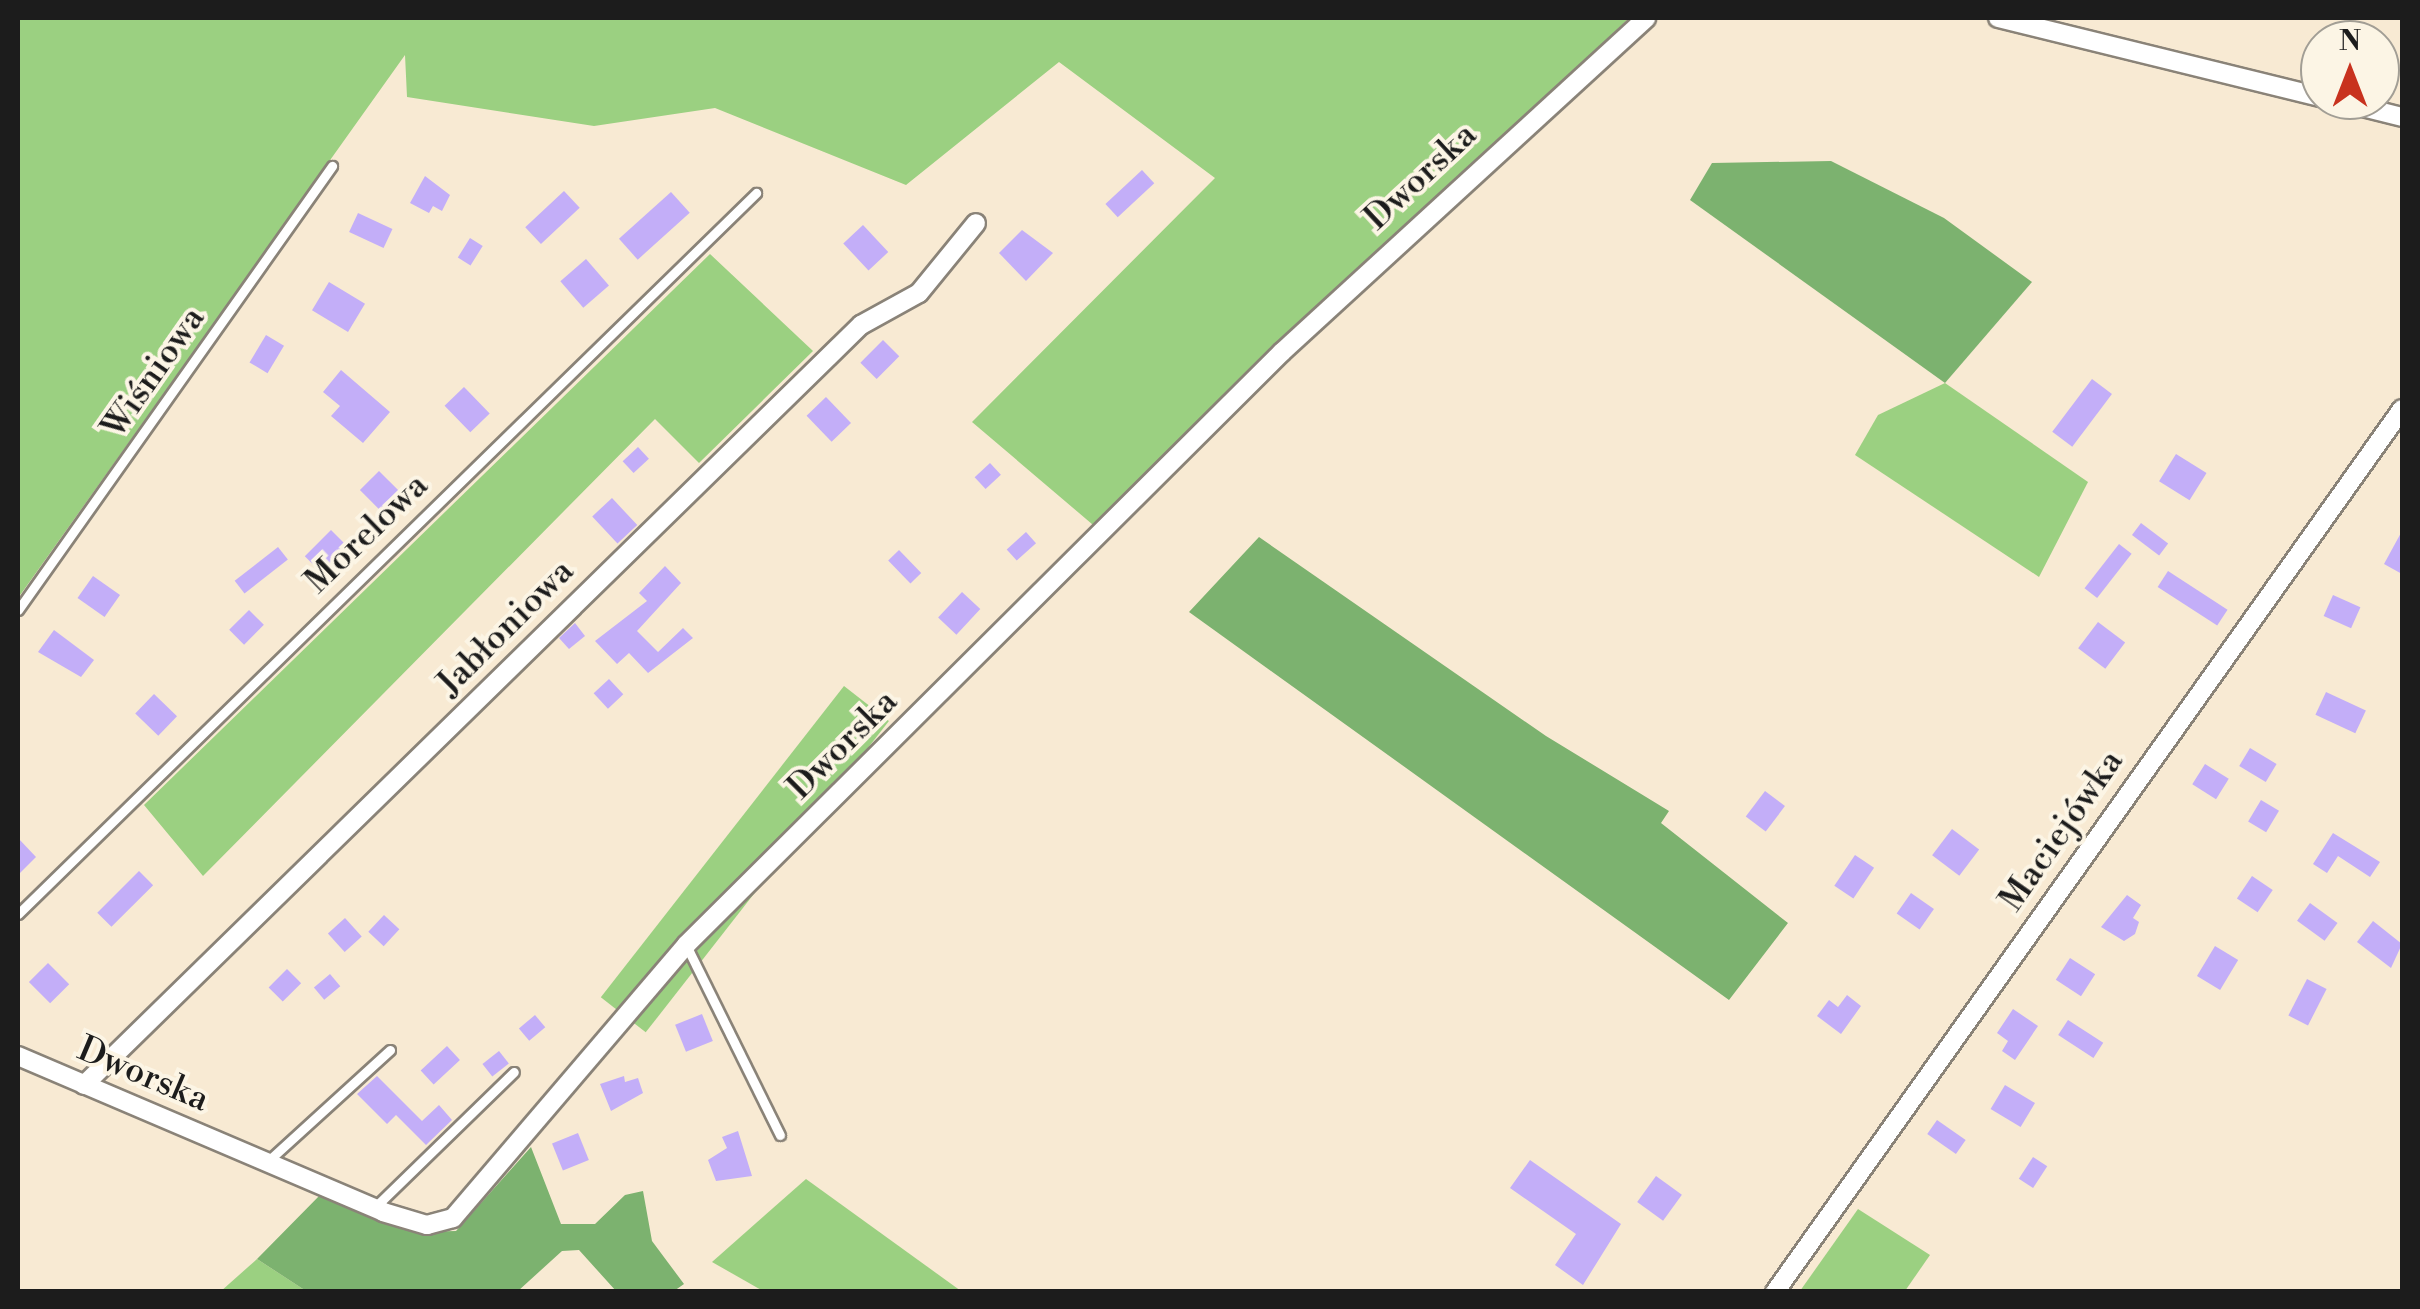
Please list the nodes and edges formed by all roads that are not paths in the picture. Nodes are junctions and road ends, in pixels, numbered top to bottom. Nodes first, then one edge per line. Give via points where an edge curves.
1 (1646, 18) edge
2 (1998, 18) edge
3 (2300, 92) edge
4 (332, 166) dead end
5 (756, 193) dead end
6 (976, 223) dead end
7 (2402, 409) edge
8 (18, 610) edge
9 (18, 914) edge
10 (686, 946) junction
11 (390, 1050) dead end
12 (18, 1056) edge
13 (514, 1072) dead end
14 (84, 1085) junction
15 (780, 1135) dead end
16 (266, 1162) junction
17 (374, 1208) junction
18 (1775, 1292) edge

1 - 10 street, Dworska via 1282,352
2 - 3 street
4 - 8 lane, Wiśniowa
5 - 9 lane, Morelowa
6 - 14 street, Jabłoniowa via 919,293 861,324
7 - 18 street, Maciejówka
10 - 15 lane
10 - 17 street, Dworska via 463,1210 427,1225
11 - 16 lane
12 - 14 street, Dworska
13 - 17 lane
14 - 16 street, Dworska
16 - 17 street, Dworska

